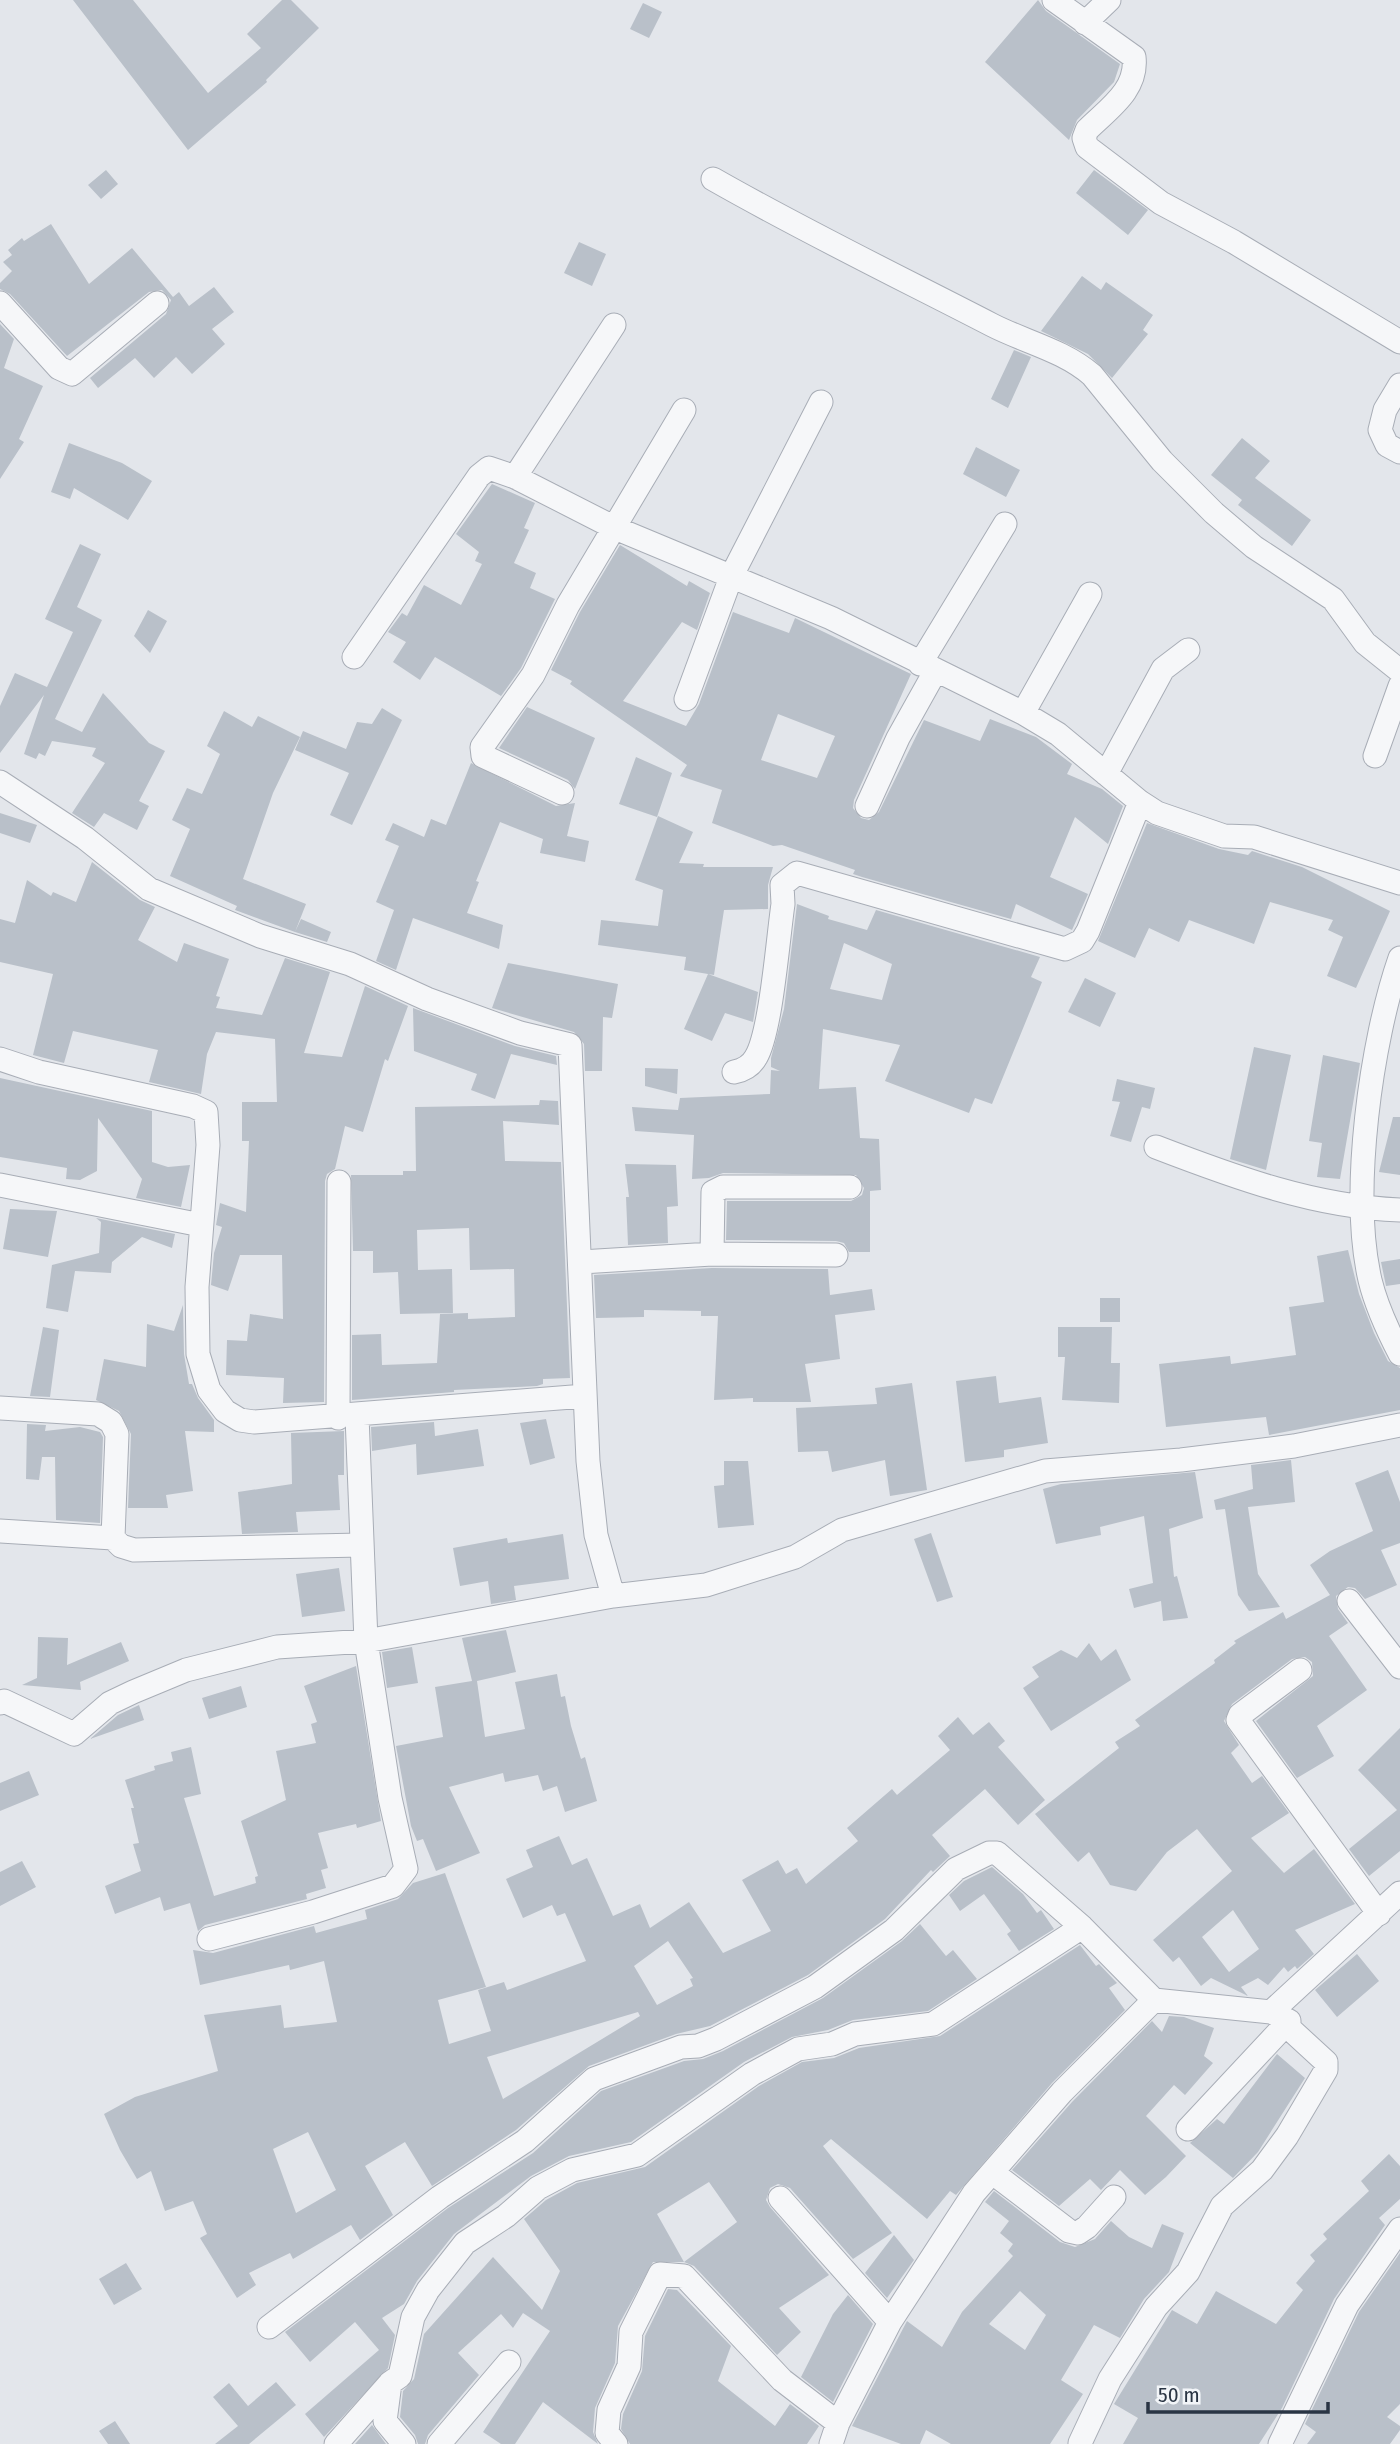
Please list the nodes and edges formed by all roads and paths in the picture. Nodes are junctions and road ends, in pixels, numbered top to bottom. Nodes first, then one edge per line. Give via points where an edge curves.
1 (1054, 0) edge
2 (1109, 0) edge
3 (1085, 23) junction
4 (713, 179) dead end
5 (0, 303) edge
6 (157, 303) dead end
7 (614, 325) dead end
8 (1400, 342) edge
9 (1400, 385) edge
10 (821, 402) dead end
11 (684, 410) dead end
12 (1400, 452) edge
13 (515, 477) junction
14 (1005, 524) dead end
15 (615, 528) junction
16 (732, 577) junction
17 (1090, 594) dead end
18 (1188, 650) dead end
19 (354, 657) dead end
20 (928, 667) junction
21 (1400, 671) edge
22 (1400, 686) edge
23 (686, 699) dead end
24 (1023, 713) junction
25 (1376, 756) dead end
26 (1106, 774) junction
27 (0, 782) edge
28 (562, 793) dead end
29 (1140, 802) junction
30 (867, 806) dead end
31 (1400, 883) edge
32 (1398, 968) edge
33 (0, 1059) edge
34 (734, 1072) dead end
35 (1156, 1147) dead end
36 (339, 1182) dead end
37 (0, 1185) edge
38 (850, 1187) dead end
39 (1363, 1209) junction
40 (1400, 1210) edge
41 (201, 1225) junction
42 (712, 1254) junction
43 (836, 1255) dead end
44 (581, 1262) junction
45 (1400, 1354) edge
46 (585, 1395) junction
47 (0, 1408) edge
48 (347, 1417) junction
49 (1400, 1426) edge
50 (0, 1531) edge
51 (113, 1538) junction
52 (361, 1545) junction
53 (613, 1596) junction
54 (1349, 1601) dead end
55 (366, 1641) junction
56 (1400, 1667) edge
57 (1300, 1670) dead end
58 (0, 1703) edge
59 (1400, 1893) edge
60 (1379, 1913) junction
61 (1082, 1927) junction
62 (209, 1939) dead end
63 (1154, 2000) junction
64 (1280, 2016) junction
65 (1188, 2129) dead end
66 (993, 2173) junction
67 (1114, 2197) dead end
68 (780, 2198) dead end
69 (1400, 2230) edge
70 (890, 2322) junction
71 (269, 2327) dead end
72 (509, 2362) dead end
73 (390, 2383) junction
74 (834, 2434) edge
75 (1080, 2442) edge
76 (336, 2444) edge
77 (404, 2444) edge
78 (439, 2444) edge
79 (616, 2444) edge
80 (1280, 2444) edge

1 - 3 street
2 - 3 street
3 - 8 street via 1134,57 1136,73 1131,85 1087,130 1087,147 1161,203
4 - 21 street via 780,218 1079,365 1214,513 1254,547 1333,599 1365,642
5 - 6 street via 59,368 72,374
7 - 13 street
9 - 12 street via 1385,410 1380,430 1387,445
10 - 16 street
11 - 15 street
13 - 15 street
13 - 19 street via 489,468 479,476
14 - 20 street
15 - 16 street
15 - 28 street via 568,605 533,676 482,747 483,756
16 - 20 street via 831,618
16 - 23 street
17 - 24 street
18 - 26 street via 1163,668
20 - 24 street
20 - 30 street
22 - 25 street
24 - 26 street via 1058,734
26 - 29 street
27 - 44 street via 85,838 149,889 260,936 350,964 439,1004 570,1045
29 - 31 street via 1157,813 1224,836 1254,837
29 - 34 street via 1088,931 1082,941 1065,949 797,873 789,876 782,885 764,1035 752,1062
32 - 39 street via 1378,1037
33 - 41 street via 206,1112
35 - 39 street via 1242,1180
36 - 48 street
37 - 41 street
38 - 42 street via 723,1186 713,1192 710,1201
39 - 40 street
39 - 45 street via 1370,1280
41 - 48 street via 198,1354 218,1405 233,1417 254,1422
42 - 43 street
42 - 44 street
44 - 46 street
46 - 48 street
46 - 53 street via 596,1535
47 - 51 street via 98,1414 111,1422 117,1434
48 - 52 street
49 - 53 street via 1294,1446 1045,1471 842,1530 794,1557 706,1585
50 - 51 street
51 - 52 street via 134,1550
52 - 55 street
53 - 55 street
54 - 56 street
55 - 58 street via 278,1647 186,1670 110,1703 74,1734
55 - 62 street via 390,1798 404,1854 403,1877 393,1886 313,1913
57 - 60 street via 1238,1720
59 - 60 street
60 - 64 street
61 - 63 street
61 - 71 street via 997,1853 974,1859 956,1870 894,1930 815,1987 716,2039 594,2079 524,2141 440,2197
61 - 73 street via 933,2024 855,2034 832,2044 798,2049 752,2074 637,2155 572,2170 538,2188 465,2243 428,2290 413,2317 400,2376
63 - 64 street
63 - 66 street via 1062,2092
64 - 65 street
64 - 75 street via 1326,2062 1322,2080 1262,2170 1222,2206 1188,2272 1156,2306 1110,2379
66 - 67 street via 1069,2231 1087,2227
66 - 70 street via 974,2193
68 - 70 street
69 - 80 street via 1348,2305
70 - 74 street
72 - 78 street
73 - 76 street
73 - 77 street via 385,2421
74 - 79 street via 684,2276 660,2274 631,2332 629,2366 609,2410 607,2433

